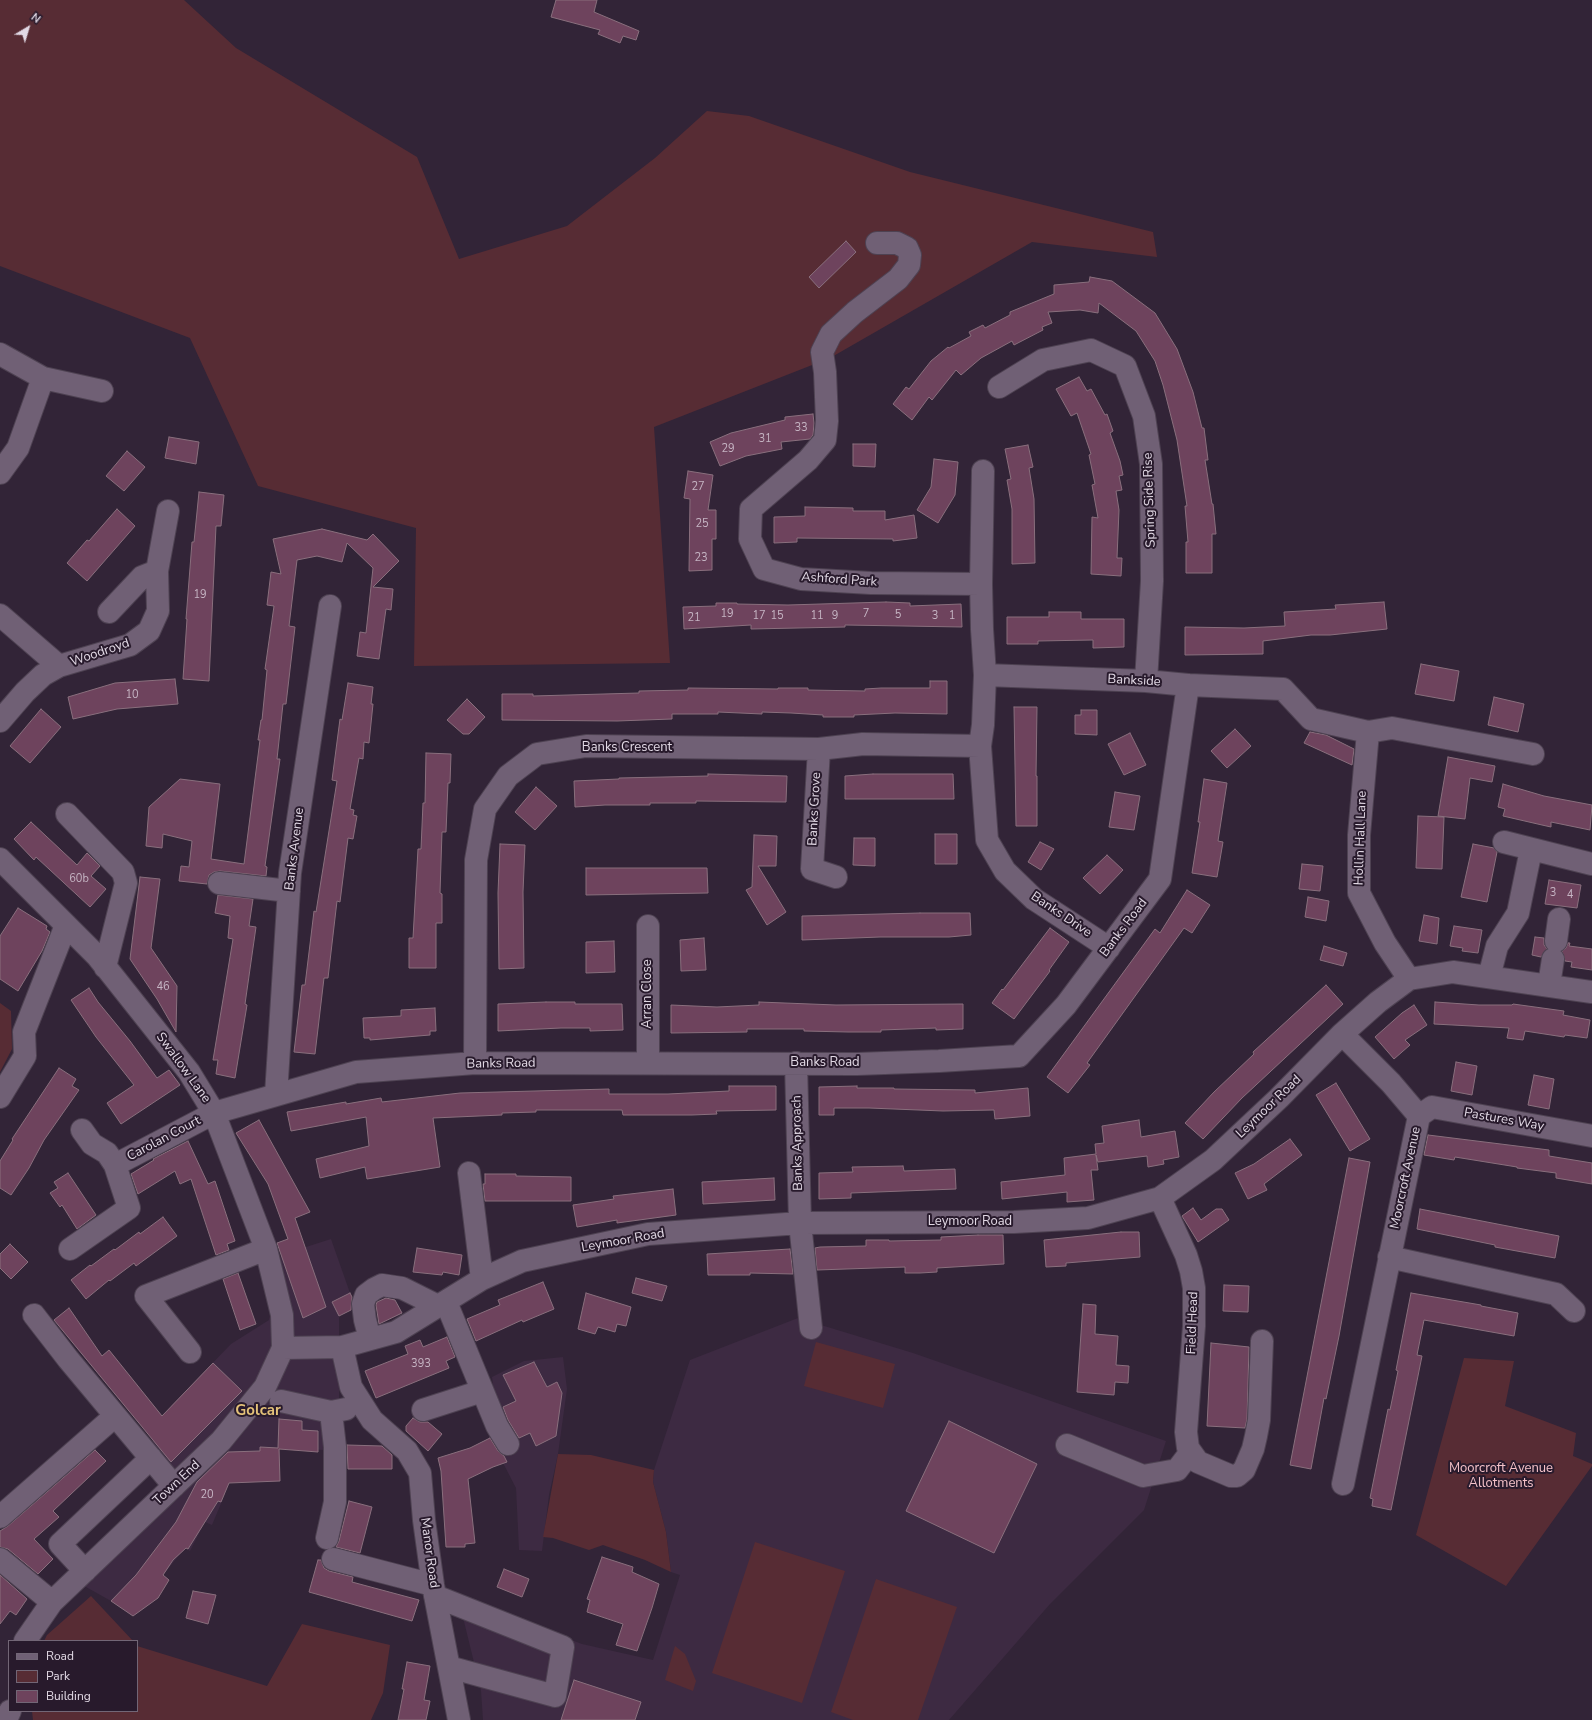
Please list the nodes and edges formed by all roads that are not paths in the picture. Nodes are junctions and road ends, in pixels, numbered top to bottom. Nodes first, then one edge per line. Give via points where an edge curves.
1 (877, 244) dead end
2 (0, 354) edge
3 (43, 378) junction
4 (999, 387) dead end
5 (102, 391) dead end
6 (983, 471) dead end
7 (0, 473) edge
8 (168, 511) dead end
9 (157, 571) junction
10 (981, 584) junction
11 (330, 606) dead end
12 (109, 612) dead end
13 (0, 615) edge
14 (59, 666) junction
15 (985, 675) junction
16 (1146, 681) junction
17 (1188, 685) junction
18 (0, 721) edge
19 (1368, 732) junction
20 (982, 735) junction
21 (819, 750) junction
22 (1533, 754) dead end
23 (67, 814) dead end
24 (1504, 842) dead end
25 (1531, 850) junction
26 (0, 859) edge
27 (1592, 864) edge
28 (836, 877) dead end
29 (219, 883) dead end
30 (289, 891) junction
31 (1559, 919) dead end
32 (66, 926) junction
33 (648, 926) dead end
34 (1110, 948) junction
35 (105, 967) junction
36 (1489, 977) junction
37 (1409, 979) junction
38 (1549, 985) junction
39 (1592, 992) edge
40 (1342, 1034) junction
41 (475, 1063) junction
42 (648, 1063) junction
43 (796, 1064) junction
44 (276, 1095) junction
45 (0, 1097) edge
46 (214, 1113) junction
47 (1419, 1116) junction
48 (82, 1130) dead end
49 (1592, 1136) edge
50 (114, 1165) junction
51 (469, 1173) dead end
52 (1160, 1198) junction
53 (800, 1223) junction
54 (70, 1249) dead end
55 (266, 1249) junction
56 (1389, 1257) junction
57 (482, 1280) junction
58 (442, 1304) junction
59 (1574, 1311) dead end
60 (34, 1315) dead end
61 (811, 1328) dead end
62 (370, 1339) junction
63 (1262, 1341) dead end
64 (342, 1347) junction
65 (283, 1348) junction
66 (190, 1352) dead end
67 (482, 1391) junction
68 (281, 1401) dead end
69 (363, 1406) junction
70 (423, 1410) dead end
71 (331, 1412) junction
72 (115, 1416) junction
73 (508, 1444) dead end
74 (1067, 1445) dead end
75 (1190, 1453) junction
76 (151, 1458) junction
77 (1343, 1484) dead end
78 (174, 1486) junction
79 (0, 1517) edge
80 (327, 1538) dead end
81 (0, 1559) edge
82 (333, 1559) dead end
83 (85, 1571) junction
84 (434, 1590) junction
85 (52, 1602) junction
86 (26, 1640) edge
87 (449, 1666) junction
88 (459, 1720) edge

1 - 10 street, Ashford Park via 897,243 907,248 910,256 909,265 898,279 831,334 822,352 827,421 825,440 808,460 751,509 750,539 764,569 801,579 870,583
2 - 3 street
3 - 5 street
3 - 7 street via 18,448
4 - 16 street, Spring Side Rise via 1043,360 1091,350 1125,366 1144,416 1151,464 1152,581
6 - 10 street
8 - 9 street, Woodroyd
9 - 12 street via 142,577
9 - 14 street, Woodroyd via 158,612 149,631 130,645
10 - 15 street
11 - 30 street, Banks Avenue
13 - 14 street, Woodroyd
14 - 18 street, Woodroyd via 43,675
15 - 16 street, Bankside
15 - 20 street
16 - 17 street, Bankside
17 - 19 street, Bankside via 1283,689 1311,719
17 - 34 street, Banks Road via 1160,879
19 - 22 street via 1392,728
19 - 37 street, Hollin Hall Lane via 1359,835 1359,893 1385,943
20 - 21 street, Banks Crescent
20 - 34 street, Banks Drive via 987,840 1005,871 1034,899
21 - 28 street, Banks Grove via 805,872
21 - 41 street, Banks Crescent via 586,746 536,754 508,776 485,809 476,860
23 - 35 street via 123,872 126,883
24 - 25 street
25 - 27 street
25 - 36 street via 1518,913 1497,946
26 - 32 street, Swallow Lane
29 - 30 street
30 - 44 street, Banks Avenue
31 - 38 street
32 - 35 street, Swallow Lane
32 - 45 street via 24,1032 25,1056
33 - 42 street, Arran Close
34 - 43 street, Banks Road via 1066,1005 1018,1056 939,1061
35 - 46 street, Swallow Lane via 189,1072
36 - 37 street, Leymoor Road via 1453,972
36 - 38 street, Leymoor Road
37 - 40 street, Leymoor Road
38 - 39 street, Leymoor Road
40 - 47 street, Moorcroft Avenue via 1391,1083
40 - 52 street, Leymoor Road via 1213,1160
41 - 42 street, Banks Road
41 - 44 street, Banks Road via 356,1072
42 - 43 street, Banks Road
43 - 53 street, Banks Approach
44 - 46 street, Banks Road
46 - 50 street, Carolan Court
46 - 55 street, Swallow Lane
47 - 49 street, Pastures Way via 1432,1107
47 - 56 street, Moorcroft Avenue
48 - 50 street, Carolan Court via 92,1144 107,1153
50 - 54 street via 129,1208
51 - 57 street
52 - 53 street, Leymoor Road via 1088,1218 1014,1222
52 - 75 street, Field Head via 1192,1271 1194,1326 1186,1432
53 - 57 street, Leymoor Road via 648,1234 522,1261
53 - 61 street, Banks Approach
55 - 65 street, Swallow Lane via 282,1315
55 - 66 street via 146,1296
56 - 59 street via 1556,1294
56 - 77 street, Moorcroft Avenue
57 - 58 street, Leymoor Road
58 - 62 street, Leymoor Road via 396,1332
58 - 62 street via 402,1288 382,1285 374,1288 366,1295 363,1304
58 - 67 street
60 - 72 street
62 - 64 street, Leymoor Road
63 - 75 street via 1259,1420 1253,1449 1244,1470 1241,1474 1231,1476 1198,1462
64 - 65 street, Leymoor Road
64 - 69 street, Manor Road via 351,1387
65 - 78 street, Town End via 265,1387 221,1441
67 - 70 street
67 - 73 street
68 - 71 street
69 - 71 street
69 - 84 street, Manor Road via 372,1420 407,1451 420,1473
71 - 80 street via 335,1447 335,1502
72 - 76 street
72 - 79 street
74 - 75 street via 1143,1476 1177,1470
76 - 78 street
76 - 83 street via 60,1544
78 - 83 street, Town End
81 - 85 street
82 - 84 street
83 - 85 street, Town End
84 - 87 street, Manor Road
84 - 87 street via 563,1647 555,1696
85 - 86 street, Town End
87 - 88 street, Manor Road

